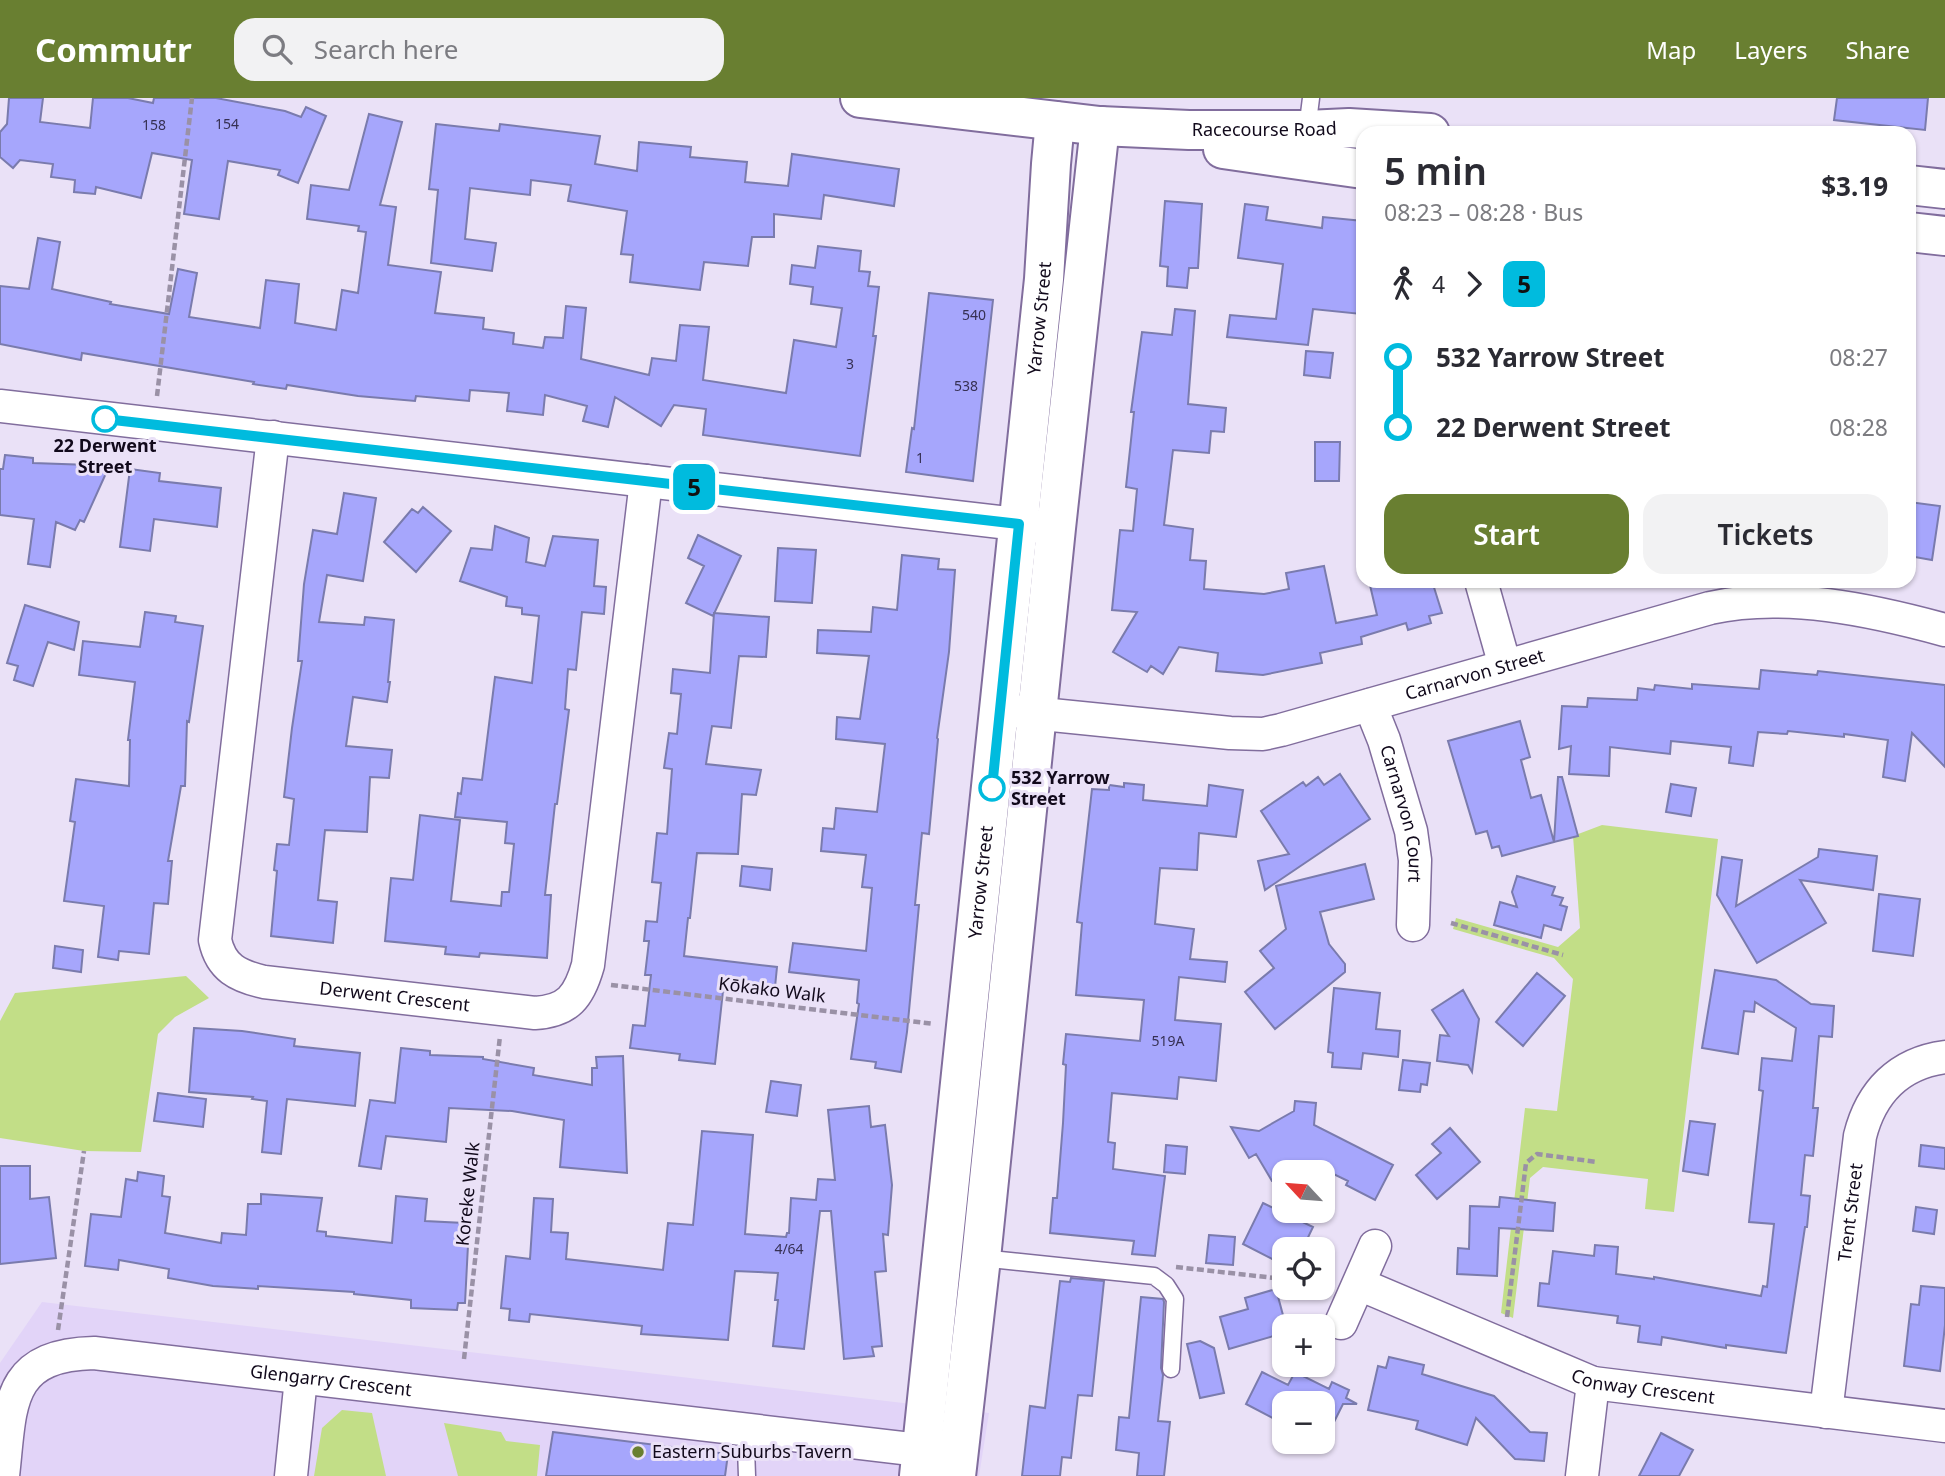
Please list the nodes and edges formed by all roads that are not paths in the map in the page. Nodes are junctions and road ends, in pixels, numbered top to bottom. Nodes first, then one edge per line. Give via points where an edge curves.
1 (860, 98) edge
2 (965, 104) edge
3 (1309, 114) edge
4 (1055, 121) junction
5 (1100, 126) junction
6 (1356, 128) edge
7 (1356, 168) edge
8 (1916, 186) edge
9 (1945, 189) edge
10 (1916, 233) edge
11 (1945, 236) edge
12 (0, 406) edge
13 (273, 438) junction
14 (646, 481) junction
15 (1038, 526) junction
16 (1483, 588) edge
17 (1945, 631) edge
18 (1505, 666) junction
19 (1370, 705) junction
20 (1000, 709) junction
21 (1038, 713) junction
22 (1413, 925) dead end
23 (1945, 1057) edge
24 (1375, 1246) dead end
25 (981, 1258) junction
26 (1359, 1284) junction
27 (1341, 1323) dead end
28 (1171, 1369) dead end
29 (301, 1378) junction
30 (1593, 1383) junction
31 (1826, 1412) junction
32 (1945, 1426) edge
33 (747, 1430) junction
34 (939, 1464) edge
35 (3, 1476) edge
36 (290, 1476) edge
37 (747, 1476) edge
38 (1582, 1476) edge

1 - 2 street, Racecourse Road
2 - 4 street, Racecourse Road
3 - 5 street, Racecourse Road via 1189,130
3 - 6 street, Racecourse Road
4 - 5 street, Racecourse Road
4 - 15 street, Yarrow Street via 1044,279
5 - 7 street, Racecourse Road
5 - 15 street, Yarrow Street
8 - 9 street
10 - 11 street
12 - 13 street
13 - 14 street
13 - 14 street, Derwent Crescent via 215,940 225,963 236,973 264,982 534,1013 550,1012 575,996 588,965
14 - 15 street
15 - 20 street, Yarrow Street
15 - 21 street, Yarrow Street
16 - 18 street
17 - 18 street, Carnarvon Street via 1845,609 1750,601
18 - 19 street, Carnarvon Street
19 - 21 street, Carnarvon Street via 1255,734
19 - 22 street, Carnarvon Court via 1411,831
20 - 21 street, Carnarvon Street
20 - 34 street, Yarrow Street
21 - 25 street, Yarrow Street
23 - 31 street, Trent Street via 1924,1060 1886,1084 1865,1116
24 - 26 street
25 - 28 lane via 1154,1276 1175,1299
25 - 34 street, Yarrow Street
26 - 27 street
26 - 30 street, Conway Crescent
29 - 33 street, Glengarry Crescent
29 - 35 street, Glengarry Crescent via 94,1353 54,1359 37,1366 14,1397
29 - 36 street
30 - 31 street, Conway Crescent
30 - 38 street
31 - 32 street, Conway Crescent
33 - 34 street, Glengarry Crescent
33 - 37 lane

